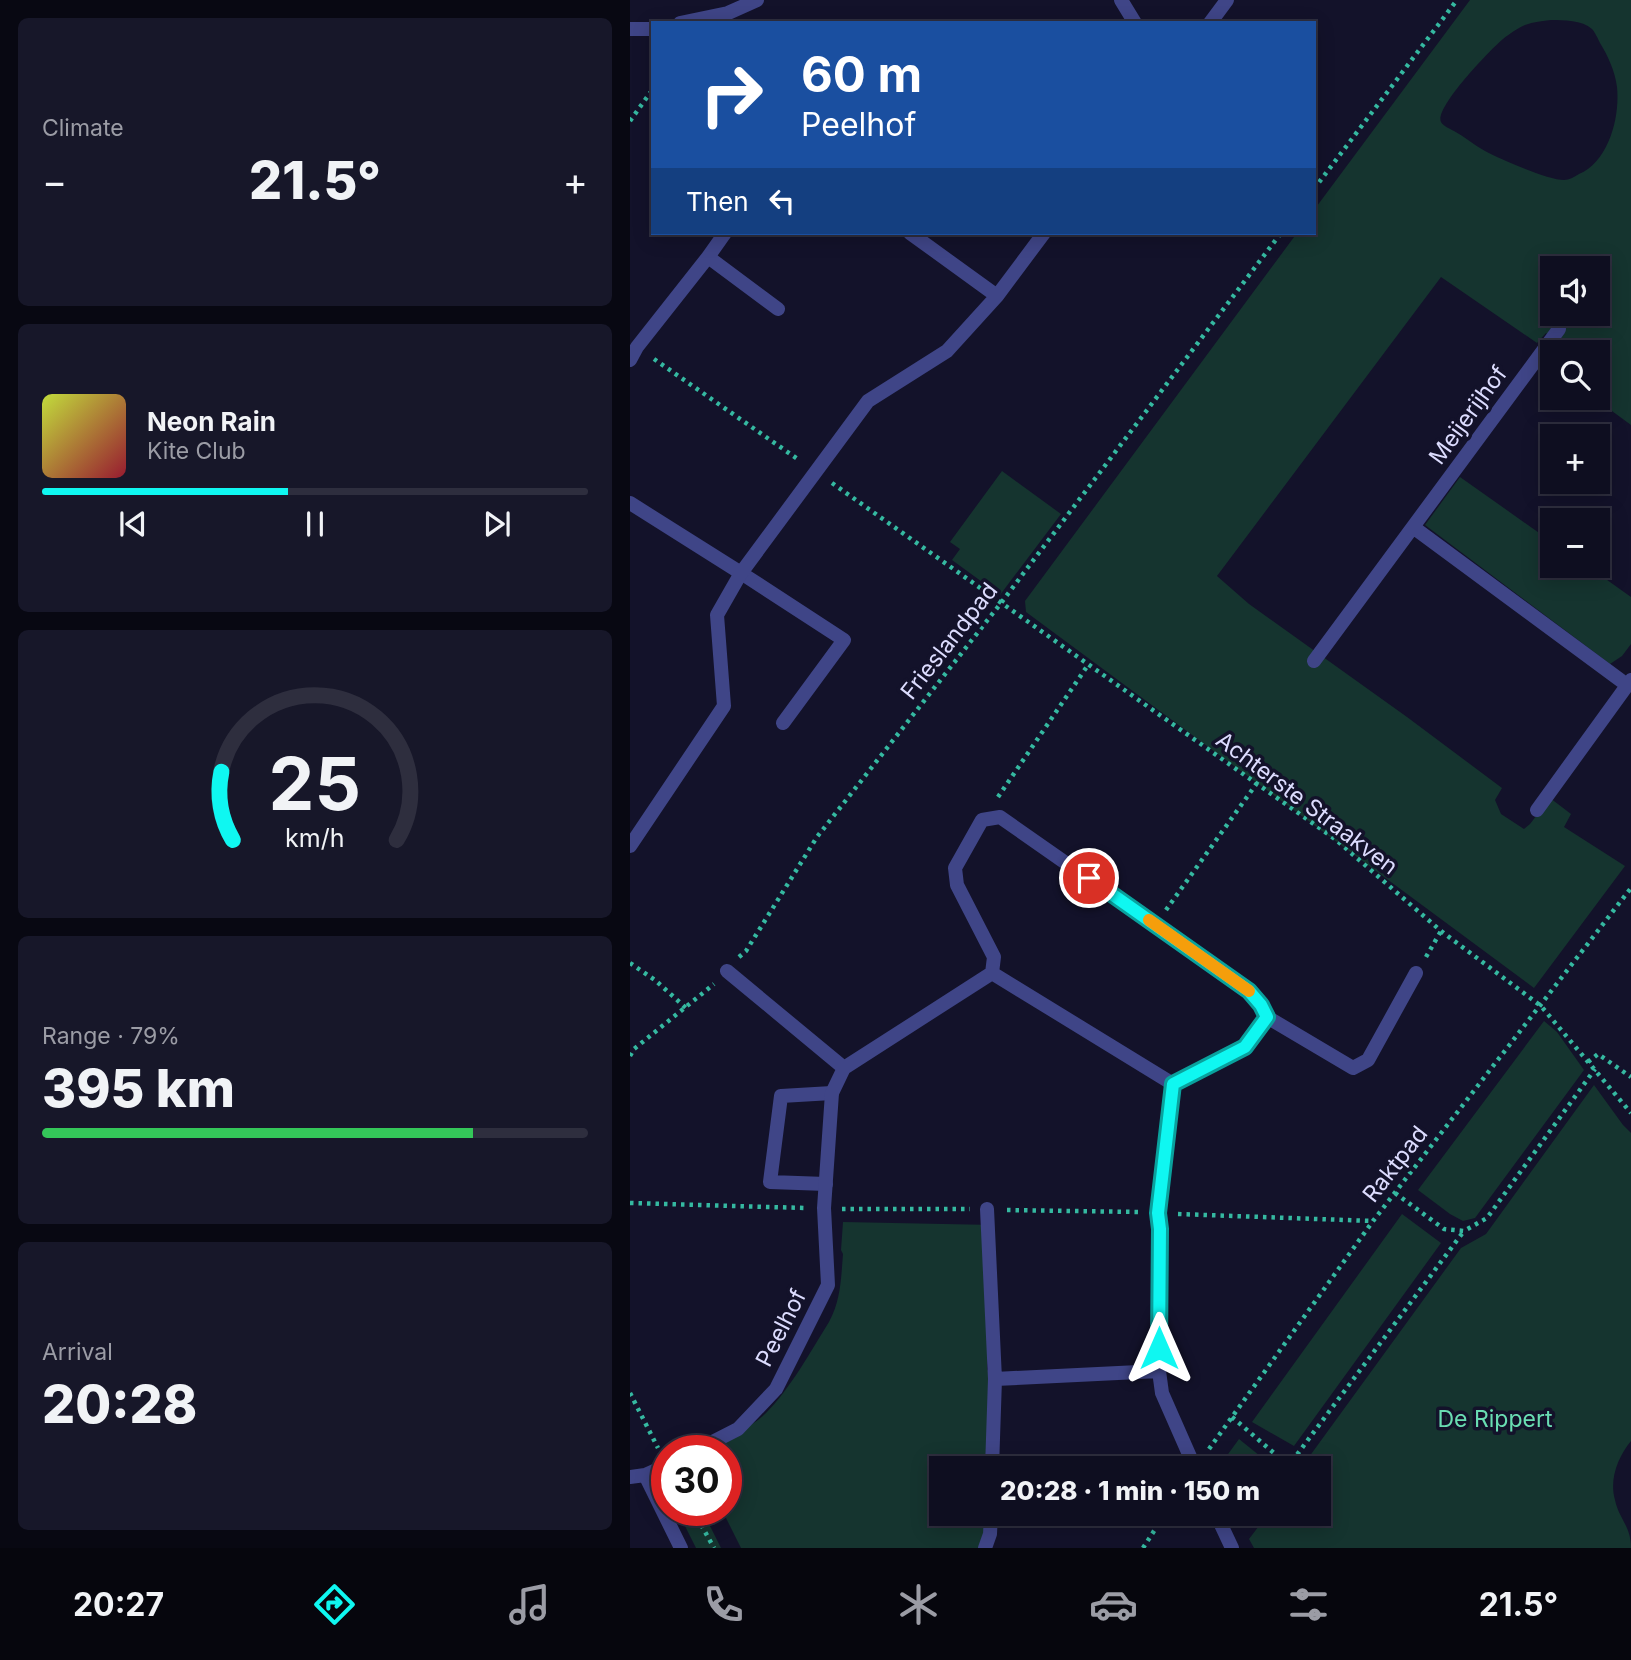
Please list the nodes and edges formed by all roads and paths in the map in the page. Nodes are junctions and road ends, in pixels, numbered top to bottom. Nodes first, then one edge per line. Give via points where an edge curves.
1 (757, 0) edge
2 (1121, 0) edge
3 (1227, 0) edge
4 (1457, 0) edge
5 (690, 21) edge
6 (1134, 21) edge
7 (1211, 21) edge
8 (630, 29) edge
9 (651, 29) edge
10 (651, 93) edge
11 (630, 121) edge
12 (1316, 185) edge
13 (724, 235) edge
14 (913, 235) edge
15 (1043, 235) edge
16 (1279, 235) edge
17 (708, 257) junction
18 (997, 296) junction
19 (778, 309) dead end
20 (1559, 329) dead end
21 (631, 359) edge
22 (630, 503) edge
23 (1413, 527) junction
24 (741, 573) junction
25 (1001, 603) junction
26 (1314, 661) dead end
27 (1088, 665) junction
28 (1629, 682) edge
29 (783, 723) dead end
30 (1256, 783) junction
31 (1536, 810) dead end
32 (982, 820) junction
33 (630, 846) edge
34 (1631, 888) edge
35 (1156, 925) junction
36 (1441, 931) junction
37 (630, 962) edge
38 (726, 971) junction
39 (992, 973) junction
40 (1416, 973) joint
41 (1541, 1006) junction
42 (687, 1008) junction
43 (1267, 1017) junction
44 (630, 1056) edge
45 (1588, 1062) junction
46 (844, 1068) junction
47 (1595, 1069) junction
48 (1631, 1077) edge
49 (1173, 1084) junction
50 (832, 1093) junction
51 (1631, 1113) edge
52 (826, 1184) junction
53 (1395, 1193) junction
54 (987, 1209) dead end
55 (1464, 1231) junction
56 (1159, 1371) junction
57 (995, 1379) junction
58 (630, 1393) edge
59 (1233, 1417) junction
60 (652, 1435) edge
61 (726, 1435) edge
62 (992, 1456) edge
63 (1195, 1456) edge
64 (1204, 1456) edge
65 (1276, 1456) edge
66 (1296, 1456) edge
67 (651, 1470) edge
68 (645, 1475) junction
69 (630, 1477) edge
70 (702, 1526) edge
71 (990, 1526) edge
72 (1157, 1526) edge
73 (1222, 1526) edge
74 (681, 1548) edge
75 (714, 1548) edge
76 (985, 1548) edge
77 (1143, 1548) edge
78 (1232, 1548) edge

1 - 5 street via 728,13
2 - 6 street
3 - 7 street
4 - 12 path
8 - 9 street
10 - 11 path
13 - 17 street
14 - 18 street
15 - 18 street
16 - 25 path, Frieslandpad
17 - 19 street
17 - 21 street
18 - 24 street via 947,351 867,401
20 - 23 street, Meijerijhof
22 - 24 street
23 - 26 street, Meijerijhof
23 - 28 street
24 - 29 street via 844,640
24 - 33 street via 718,615 724,706
25 - 27 path, Achterste Straakven
25 - 38 path, Frieslandpad via 817,837 746,951
27 - 30 path, Achterste Straakven
27 - 32 path
28 - 31 street
30 - 35 path
30 - 36 path, Achterste Straakven via 1335,839
32 - 35 street via 1000,817
32 - 39 street via 955,868 957,885 994,957
34 - 41 path, Raktpad
35 - 43 street via 1249,991
36 - 40 path
36 - 41 path, Achterste Straakven
37 - 42 path
38 - 42 path, Frieslandpad
38 - 46 street
39 - 46 street
39 - 49 street
40 - 43 street via 1368,1060 1353,1068
41 - 45 path, Achterste Straakven
41 - 53 path, Raktpad
42 - 44 path, Frieslandpad
43 - 49 street via 1245,1047
45 - 47 path, Achterste Straakven
45 - 48 path via 1598,1054
46 - 50 street, Peelhof
47 - 51 path, Achterste Straakven
47 - 55 path via 1487,1218
49 - 56 street via 1158,1213
50 - 52 street, Peelhof
50 - 52 street via 781,1096 770,1182
52 - 61 street, Peelhof via 828,1285 776,1389 738,1429
53 - 55 path via 1444,1229
53 - 59 path, Raktpad
54 - 57 street
55 - 66 path
56 - 57 street
56 - 63 street via 1163,1393
57 - 62 street
58 - 60 path
59 - 64 path, Raktpad
59 - 65 path
67 - 68 street
68 - 69 street
68 - 74 street
70 - 75 path
71 - 76 street
72 - 77 path
73 - 78 street

